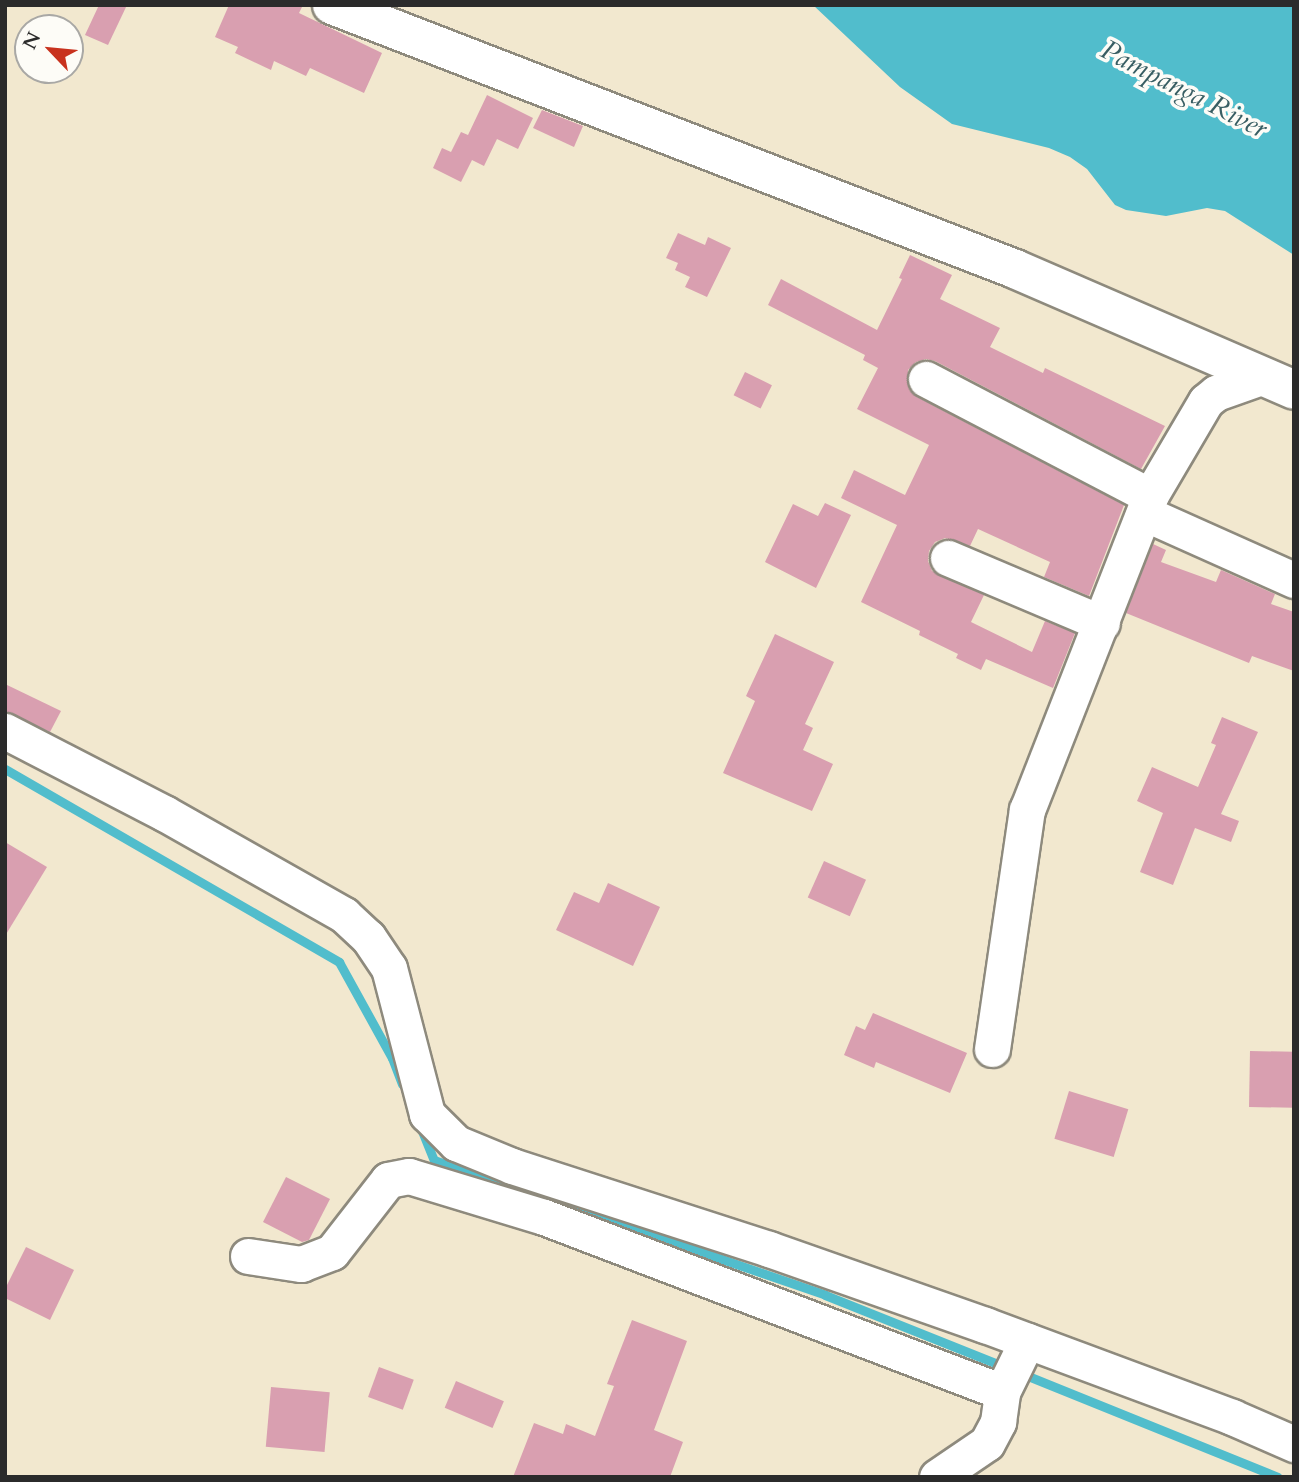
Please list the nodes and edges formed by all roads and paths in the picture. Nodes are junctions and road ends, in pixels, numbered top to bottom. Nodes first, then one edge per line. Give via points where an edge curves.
1 (332, 5) edge
2 (926, 379) dead end
3 (1279, 383) edge
4 (1147, 505) junction
5 (948, 558) dead end
6 (1294, 580) edge
7 (1102, 623) junction
8 (5, 731) edge
9 (992, 1049) dead end
10 (769, 1249) junction
11 (248, 1256) dead end
12 (752, 1295) junction
13 (1025, 1345) junction
14 (1004, 1387) junction
15 (1294, 1444) edge
16 (937, 1477) edge

1 - 3 main road via 1015,269
2 - 4 street
3 - 4 street via 1216,393 1206,401
4 - 6 street
4 - 7 street
5 - 7 street
7 - 9 street via 1027,810
8 - 10 street via 344,915 368,937 389,968 427,1114 456,1143 512,1166
10 - 12 street
10 - 13 street
11 - 12 street via 301,1264 332,1252 388,1180 410,1176 544,1217
12 - 14 street
13 - 14 street
13 - 15 street via 1232,1417
14 - 16 street via 998,1422 987,1443

